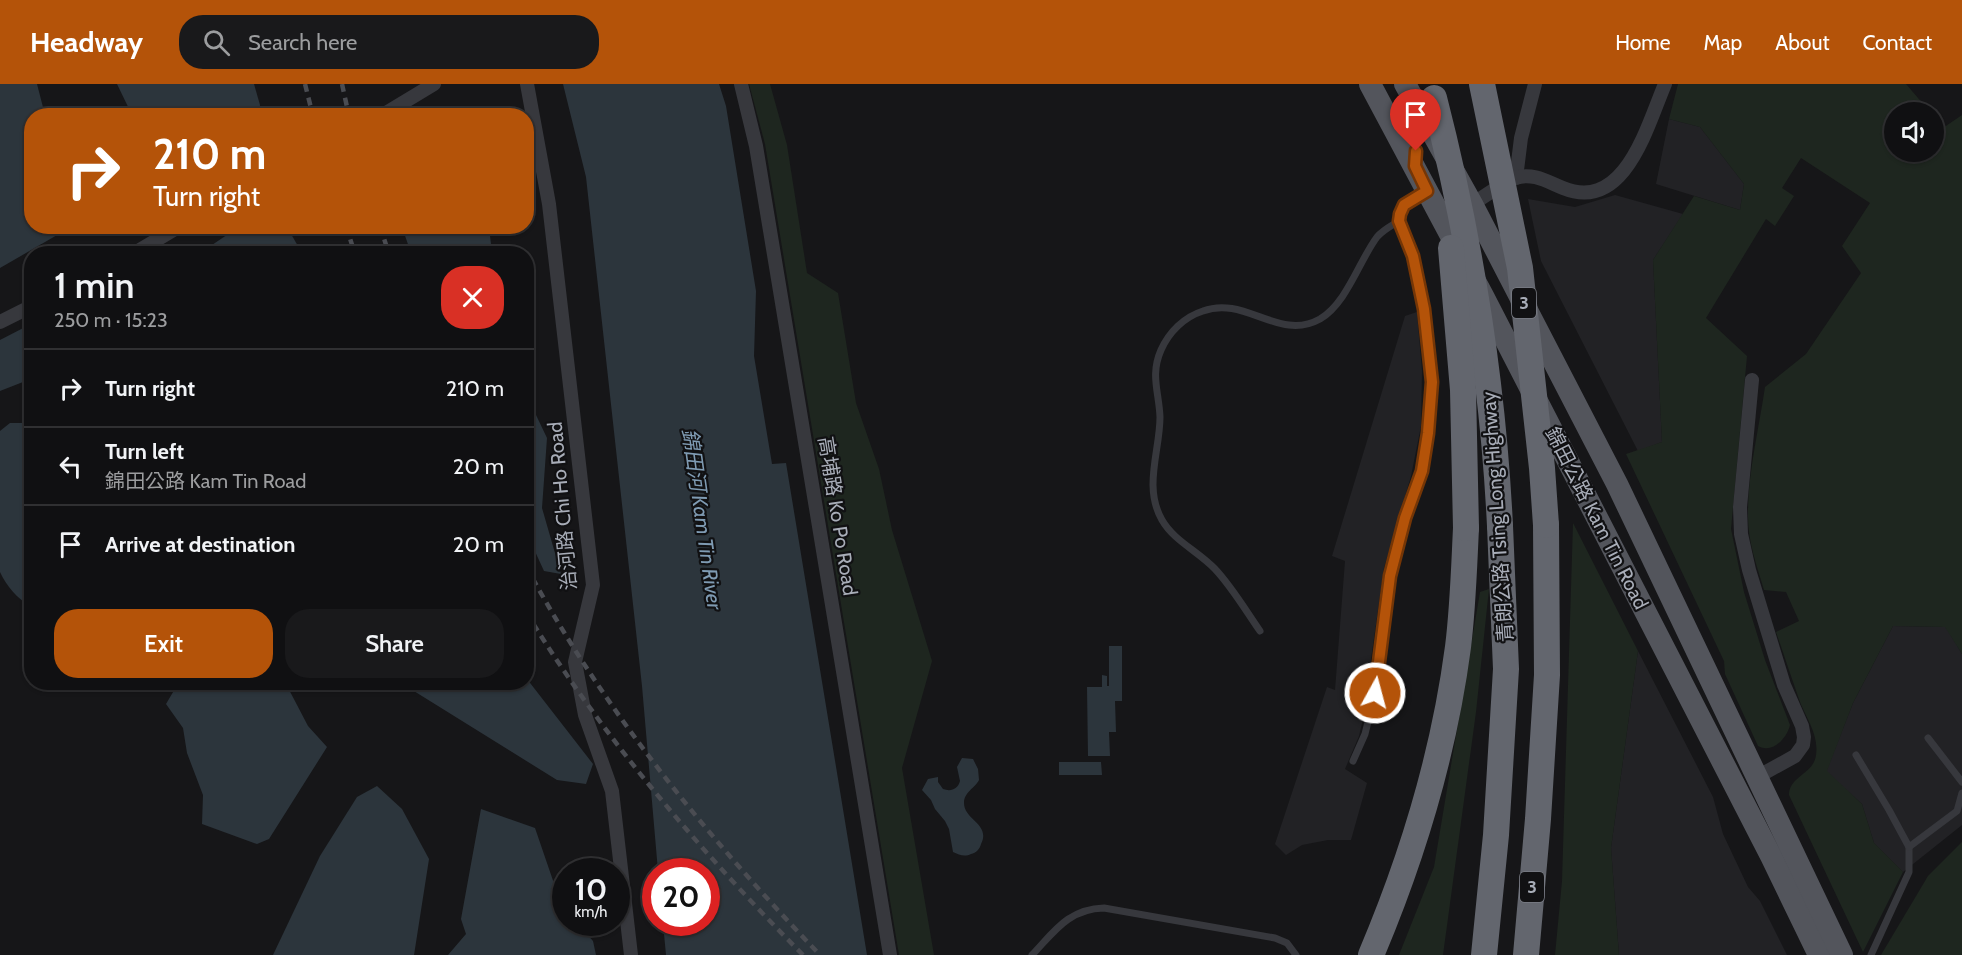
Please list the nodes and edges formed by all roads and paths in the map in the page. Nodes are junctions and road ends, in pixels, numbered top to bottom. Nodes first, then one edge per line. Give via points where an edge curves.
1 (434, 84) edge
2 (527, 84) edge
3 (741, 84) edge
4 (1370, 84) edge
5 (1405, 84) edge
6 (1482, 84) edge
7 (1535, 84) edge
8 (1665, 84) edge
9 (1428, 98) edge
10 (394, 108) edge
11 (531, 108) edge
12 (534, 122) edge
13 (1415, 166) junction
14 (1516, 178) junction
15 (1427, 191) junction
16 (1472, 204) junction
17 (1399, 221) junction
18 (167, 234) edge
19 (146, 246) edge
20 (24, 310) edge
21 (0, 322) edge
22 (1752, 380) dead end
23 (1260, 631) dead end
24 (1928, 738) dead end
25 (1856, 755) dead end
26 (1353, 761) dead end
27 (1757, 777) junction
28 (1962, 782) edge
29 (1962, 793) edge
30 (1909, 848) junction
31 (631, 955) edge
32 (890, 955) edge
33 (1032, 955) edge
34 (1296, 955) edge
35 (1371, 955) edge
36 (1484, 955) edge
37 (1526, 955) edge
38 (1819, 955) edge
39 (1842, 955) edge
40 (1871, 955) edge

1 - 10 street
2 - 11 street, 治河路 Chi Ho Road
3 - 32 street, 高埔路 Ko Po Road via 760,168
4 - 13 main road, 錦田公路 Kam Tin Road
5 - 9 main road, 錦田公路 Kam Tin Road
6 - 37 highway, 青朗公路 Tsing Long Highway / 3, bridge via 1520,268 1546,525 1547,675
7 - 14 street via 1521,138
8 - 14 street via 1635,153 1624,171 1603,189 1578,193 1531,176
9 - 13 lane
9 - 16 main road, 錦田公路 Kam Tin Road
9 - 35 highway, bridge via 1453,266 1463,390 1463,598 1436,766 1411,852
9 - 36 highway, 青朗公路 Tsing Long Highway / 3, bridge via 1444,136 1470,267 1497,459 1505,690
12 - 31 street, 治河路 Chi Ho Road via 549,204 593,585 575,662 585,715 612,791
13 - 15 main road, 錦田公路 Kam Tin Road
14 - 16 street
15 - 17 lane via 1404,205
15 - 38 main road, 錦田公路 Kam Tin Road
16 - 27 main road, 錦田公路 Kam Tin Road via 1617,484
17 - 23 lane via 1378,237 1336,305 1322,318 1305,325 1285,326 1239,309 1205,310 1184,320 1161,350 1155,375 1160,417 1153,478 1157,511 1167,528 1215,569
17 - 26 lane via 1413,256 1424,309 1432,382 1428,433 1422,471 1390,576 1375,693 1365,734
18 - 19 street
20 - 21 street
22 - 27 street via 1741,534 1784,685 1804,737 1795,756
24 - 28 lane
25 - 30 lane
27 - 39 main road, 錦田公路 Kam Tin Road
29 - 30 lane via 1958,811
30 - 40 lane via 1909,872
33 - 34 lane via 1066,920 1082,911 1104,908 1275,938 1287,943

